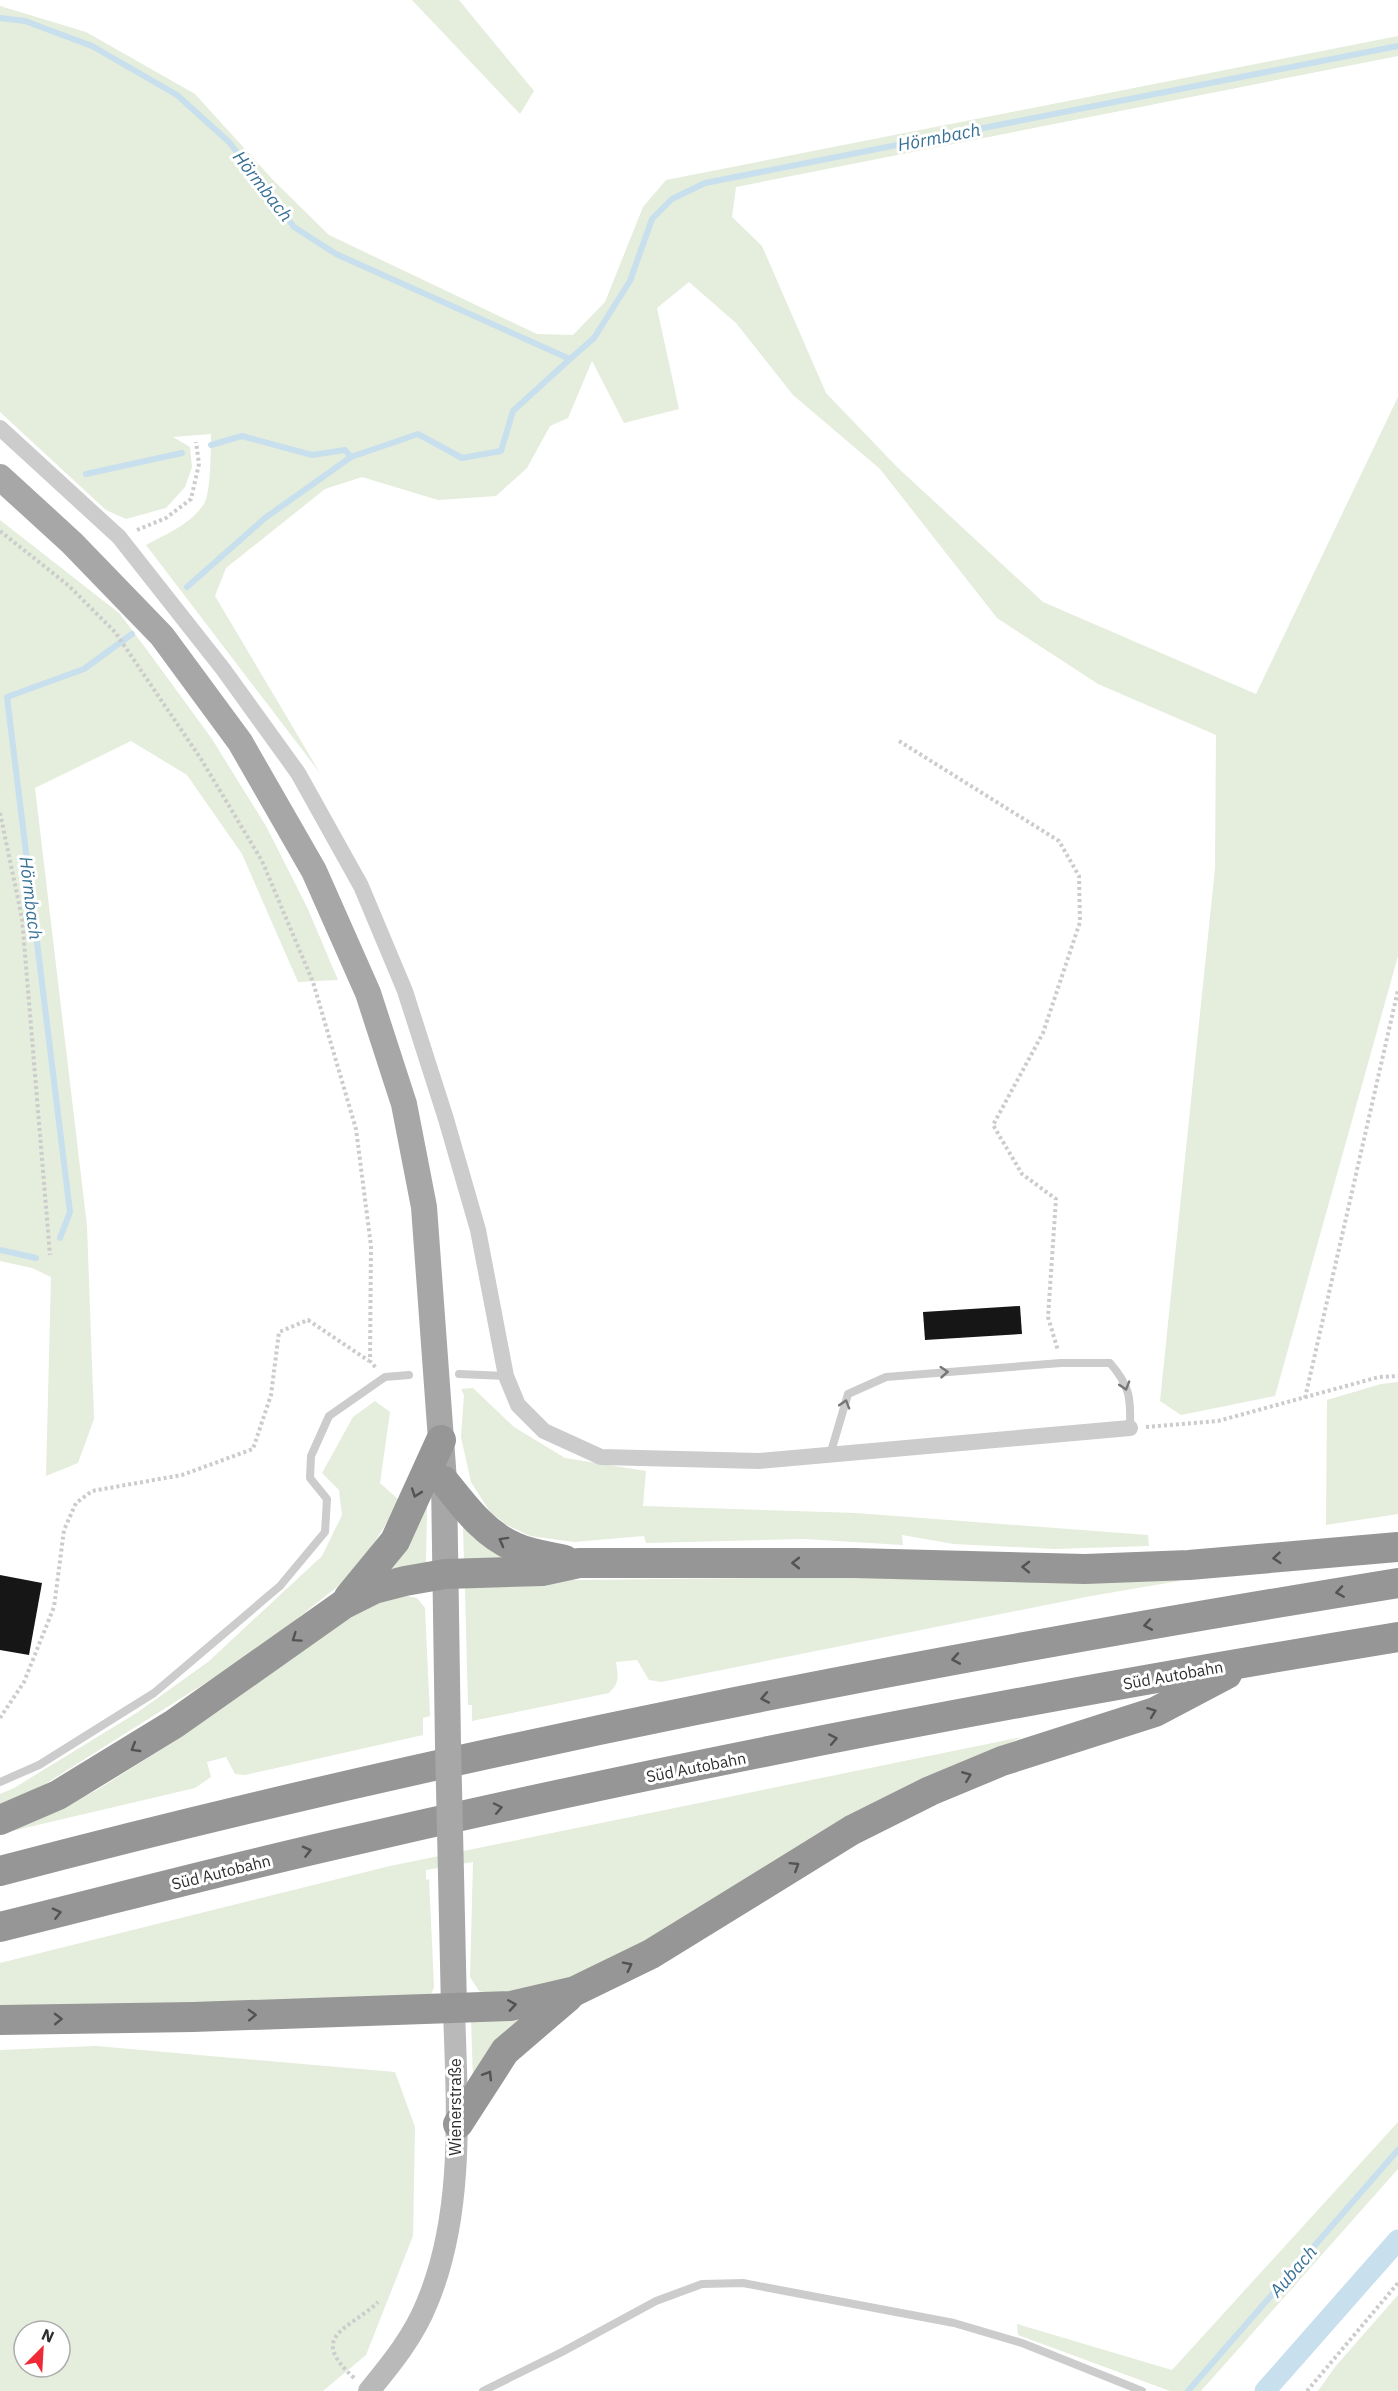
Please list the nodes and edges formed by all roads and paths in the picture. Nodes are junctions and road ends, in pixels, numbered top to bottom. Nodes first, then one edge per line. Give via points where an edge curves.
1 (0, 428) edge
2 (196, 442) dead end
3 (0, 477) edge
4 (0, 531) edge
5 (119, 537) junction
6 (899, 741) dead end
7 (0, 813) edge
8 (1398, 990) edge
9 (50, 1255) dead end
10 (370, 1361) junction
11 (1061, 1364) junction
12 (459, 1374) dead end
13 (409, 1375) dead end
14 (506, 1376) junction
15 (1398, 1376) edge
16 (385, 1377) junction
17 (1305, 1398) junction
18 (1130, 1428) junction
19 (441, 1440) junction
20 (830, 1455) junction
21 (444, 1481) junction
22 (1398, 1547) edge
23 (579, 1563) junction
24 (445, 1574) junction
25 (1398, 1582) edge
26 (344, 1604) junction
27 (1398, 1637) edge
28 (1253, 1660) junction
29 (0, 1718) edge
30 (0, 1782) edge
31 (0, 1820) edge
32 (0, 1871) edge
33 (0, 1926) edge
34 (575, 1991) junction
35 (454, 2009) junction
36 (0, 2020) edge
37 (458, 2124) junction
38 (1398, 2283) edge
39 (378, 2302) dead end
40 (365, 2388) edge
41 (483, 2391) edge
42 (1142, 2391) edge
43 (1307, 2391) edge

1 - 5 street
2 - 5 path via 199,464 191,499 166,518
3 - 19 main road via 72,543 162,636 240,742 314,871 368,993 404,1104 424,1207
4 - 10 path via 69,586 115,632 201,759 262,861 313,982 356,1129 371,1246
5 - 14 street via 223,669 298,773 361,886 405,992 446,1119 478,1230
6 - 11 path via 1059,841 1078,876 1080,922 1043,1033 993,1125 1022,1174 1056,1199 1048,1317
7 - 9 path via 22,918
8 - 17 path
10 - 16 path
10 - 29 path via 308,1320 279,1332 271,1395 253,1449 182,1475 92,1491 76,1503 64,1530 54,1607 24,1682
11 -> 18 lane via 1110,1363 1125,1380 1131,1408
20 -> 11 lane via 848,1394 886,1377
12 - 14 lane
13 - 16 lane
14 - 20 street via 518,1405 544,1431 601,1457 759,1461
15 - 17 path via 1379,1377
16 - 30 lane via 329,1416 311,1456 310,1478 327,1499 325,1532 280,1586 154,1693 39,1764
17 - 18 path via 1218,1421
18 - 20 street
19 - 21 main road
19 -> 26 highway via 395,1541
23 -> 21 highway via 515,1548 493,1535
21 - 24 main road
22 -> 23 highway via 1189,1565 1085,1569 854,1563
23 - 24 highway via 542,1570
24 - 26 highway via 374,1589
24 - 35 main road, bridge
25 -> 32 highway via 933,1663 567,1738
26 -> 31 highway via 174,1724 58,1795
27 - 28 highway, Süd Autobahn
33 -> 28 highway, Süd Autobahn via 579,1790 956,1714
34 -> 28 highway via 651,1954 852,1830 930,1791 1002,1761 1155,1712
35 -> 34 highway via 511,2006
37 -> 34 highway via 505,2051
36 -> 35 highway
35 - 37 street, Wienerstraße
37 - 40 street, Wienerstraße via 440,2270 411,2334 391,2365
38 - 43 path
39 - 40 path via 338,2332 333,2341 340,2365
41 - 42 lane via 656,2301 702,2284 733,2283 954,2323 1022,2343

